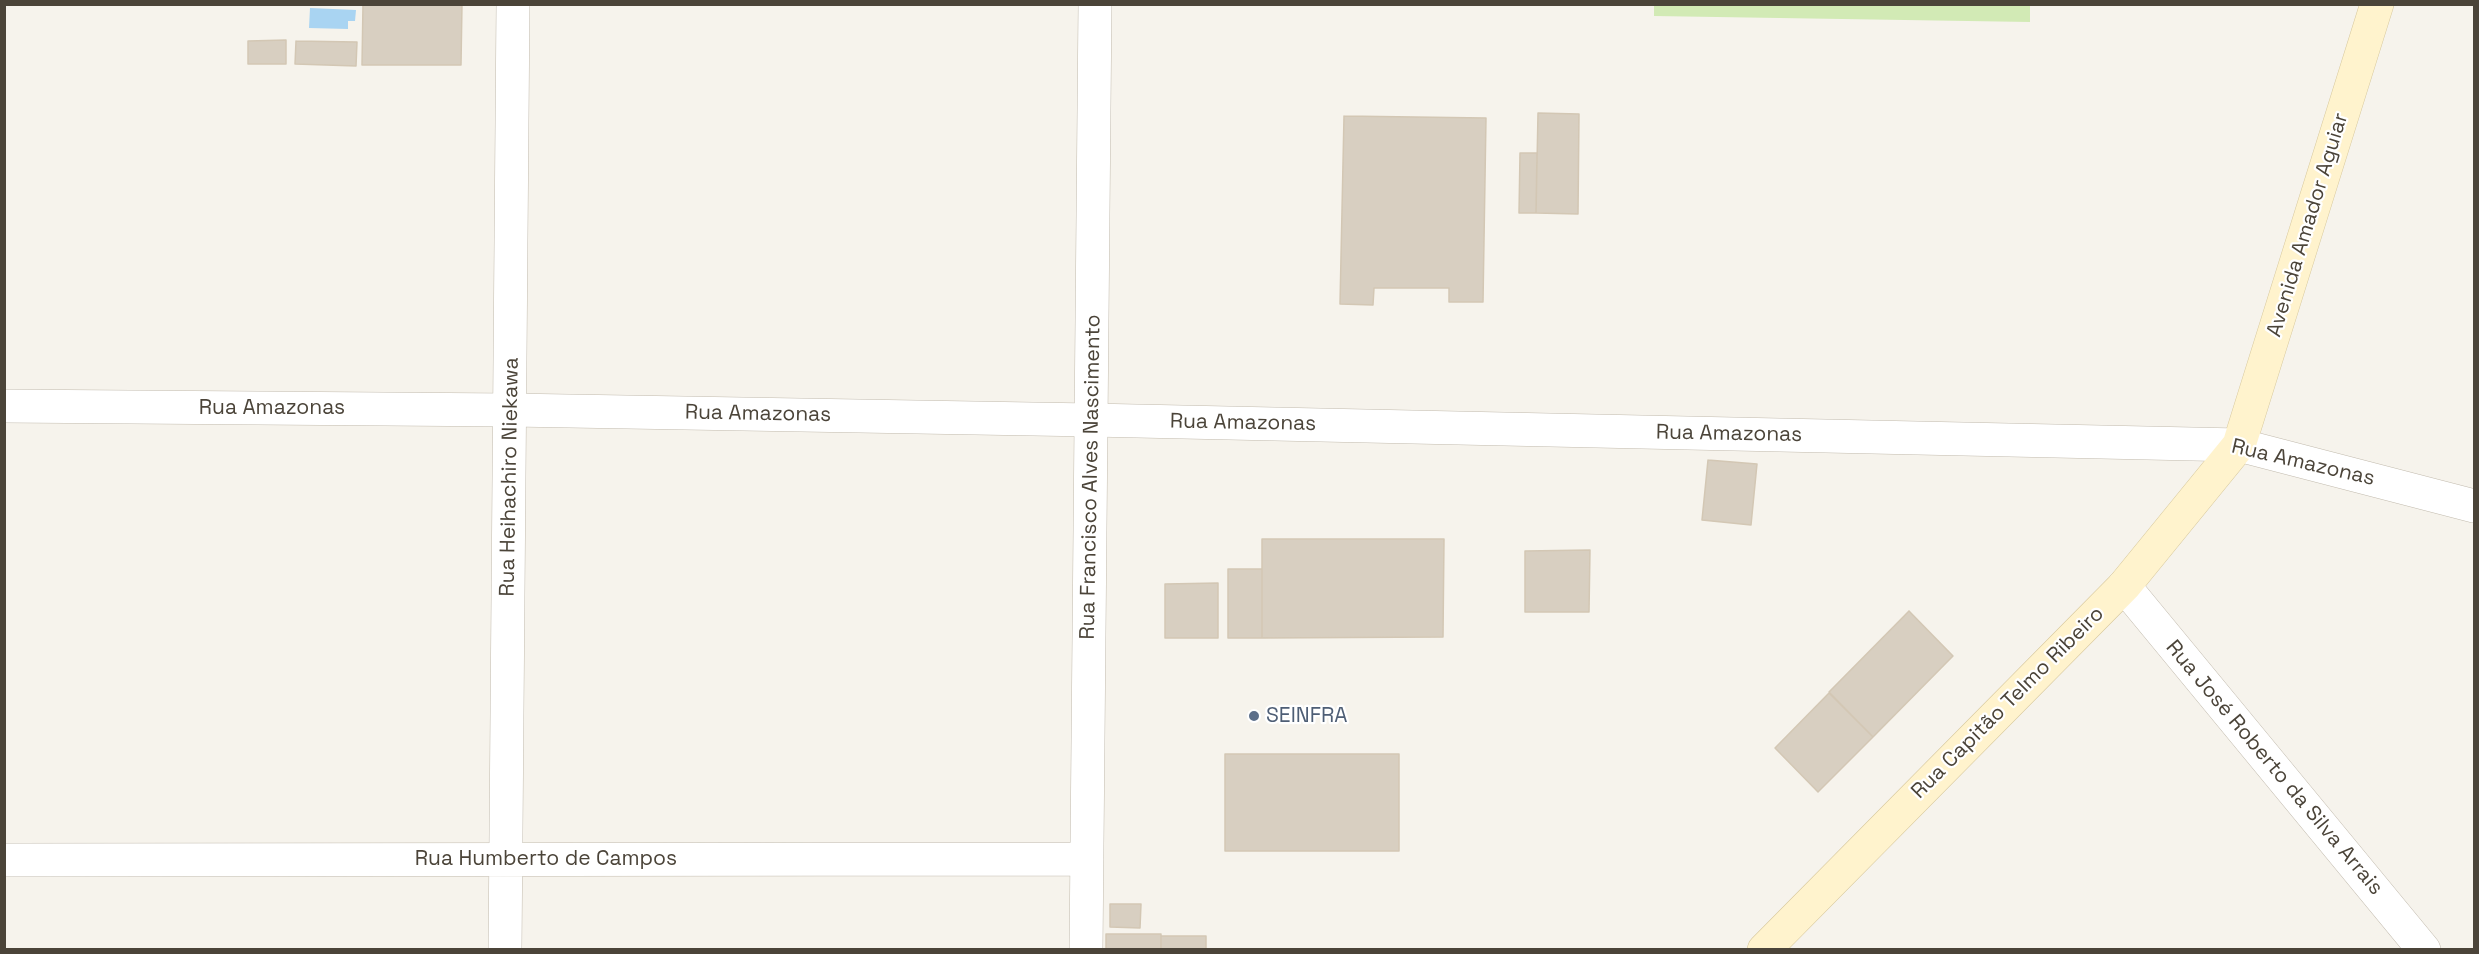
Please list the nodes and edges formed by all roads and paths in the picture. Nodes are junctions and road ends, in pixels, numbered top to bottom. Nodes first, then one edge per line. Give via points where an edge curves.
1 (513, 4) edge
2 (1095, 4) edge
3 (2377, 4) edge
4 (4, 406) edge
5 (511, 410) junction
6 (1091, 420) junction
7 (2239, 445) junction
8 (2475, 506) edge
9 (2124, 586) junction
10 (506, 859) junction
11 (1087, 859) junction
12 (4, 860) edge
13 (506, 950) edge
14 (1086, 950) edge
15 (1764, 950) edge
16 (2424, 950) edge

1 - 5 street, Rua Heihachiro Niekawa
2 - 6 street, Rua Francisco Alves Nascimento
3 - 7 main road, Avenida Amador Aguiar
4 - 5 street, Rua Amazonas
5 - 6 street, Rua Amazonas
5 - 10 street, Rua Heihachiro Niekawa
6 - 7 street, Rua Amazonas
6 - 11 street, Rua Francisco Alves Nascimento
7 - 8 street, Rua Amazonas
7 - 9 main road, Rua Capitão Telmo Ribeiro
9 - 15 main road, Rua Capitão Telmo Ribeiro
9 - 16 street, Rua José Roberto da Silva Arrais
10 - 11 street, Rua Humberto de Campos
10 - 12 street, Rua Humberto de Campos
10 - 13 street, Rua Heihachiro Niekawa
11 - 14 street, Rua Francisco Alves Nascimento

